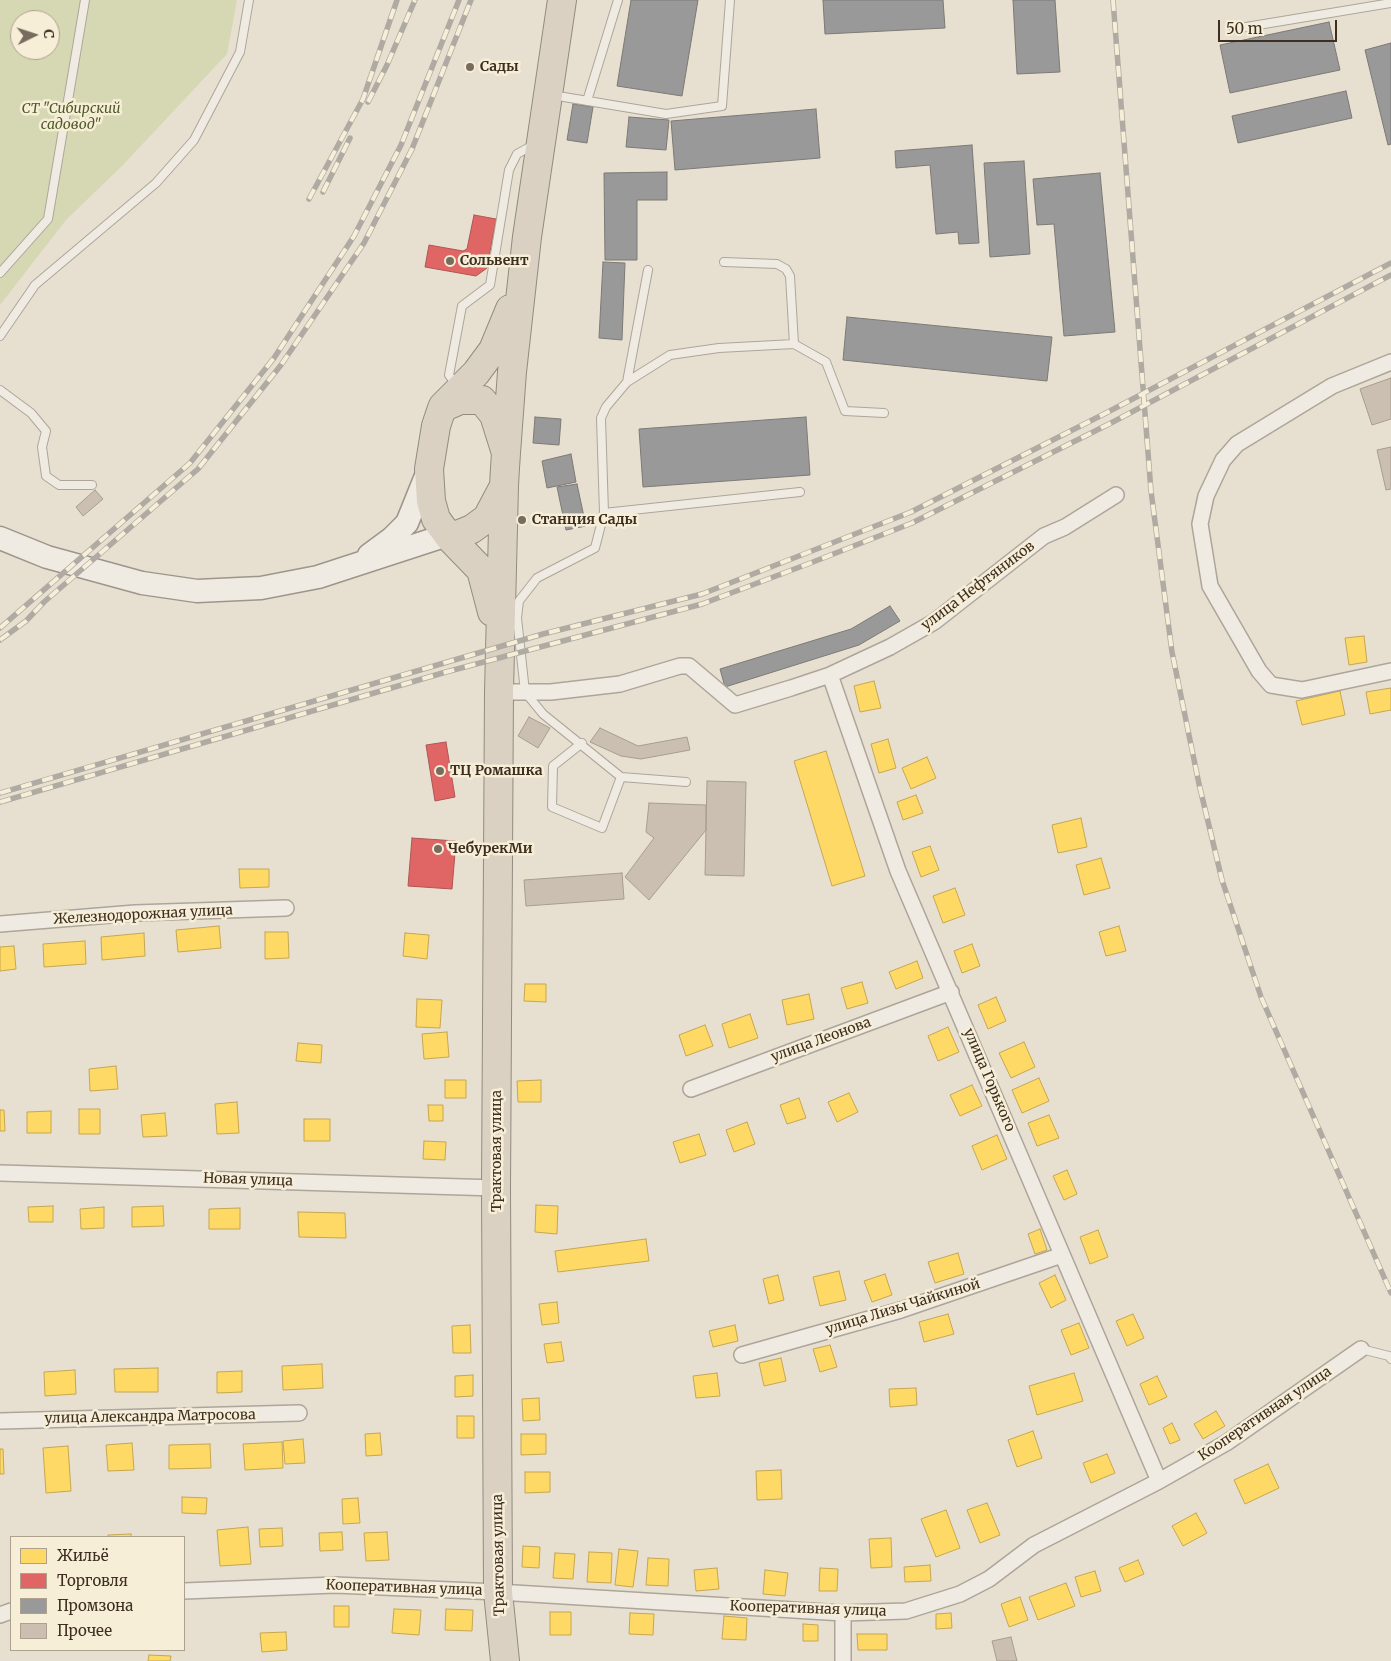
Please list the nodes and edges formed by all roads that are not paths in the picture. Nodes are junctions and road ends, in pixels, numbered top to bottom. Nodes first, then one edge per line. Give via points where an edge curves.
1 (85, 0) edge
2 (249, 0) edge
3 (562, 0) edge
4 (618, 0) edge
5 (730, 0) edge
6 (1391, 3) edge
7 (1234, 29) dead end
8 (548, 94) junction
9 (587, 101) junction
10 (541, 141) junction
11 (527, 237) junction
12 (724, 262) dead end
13 (648, 270) dead end
14 (0, 273) edge
15 (0, 336) edge
16 (794, 344) junction
17 (1391, 362) edge
18 (627, 382) junction
19 (0, 390) edge
20 (451, 399) junction
21 (884, 413) dead end
22 (506, 453) junction
23 (429, 469) junction
24 (92, 486) dead end
25 (504, 486) junction
26 (800, 492) dead end
27 (1116, 495) dead end
28 (604, 513) junction
29 (449, 537) junction
30 (0, 538) edge
31 (354, 566) junction
32 (500, 640) junction
33 (1391, 671) edge
34 (830, 675) junction
35 (512, 692) junction
36 (582, 744) junction
37 (621, 777) junction
38 (686, 782) dead end
39 (286, 908) dead end
40 (0, 924) edge
41 (951, 992) junction
42 (691, 1088) dead end
43 (0, 1173) edge
44 (496, 1188) junction
45 (1062, 1255) junction
46 (1361, 1349) joint
47 (742, 1355) dead end
48 (1391, 1359) edge
49 (299, 1413) dead end
50 (0, 1420) edge
51 (1159, 1482) junction
52 (185, 1592) edge
53 (498, 1592) junction
54 (843, 1613) junction
55 (505, 1661) edge
56 (843, 1661) edge

1 - 14 lane via 48,218
2 - 15 lane via 240,52 194,140 156,183 35,285
3 - 8 highway
4 - 9 lane
5 - 9 lane via 722,106 666,114
6 - 7 lane
8 - 9 lane
8 - 10 highway
10 - 11 highway
10 - 20 lane via 517,154 509,170 490,285 462,306 449,375
11 - 20 highway via 510,308 493,350
11 - 22 highway, Трактовая улица
12 - 16 lane via 777,264 786,269 790,276
13 - 18 lane
16 - 18 lane via 720,348 670,355
16 - 21 lane via 826,362 845,411
17 - 33 street via 1332,386 1236,444 1223,460 1200,524 1210,586 1259,671 1272,685 1302,690
18 - 28 lane via 610,401 601,418
19 - 24 lane via 31,413 46,431 42,447 46,476 59,485
20 - 22 highway via 482,400 494,415
20 - 23 highway via 436,426
22 - 25 highway, Трактовая улица
23 - 29 highway via 430,501 436,518
23 - 31 street via 407,523
25 - 29 highway via 487,518 472,529
25 - 32 highway, Трактовая улица
26 - 28 lane
27 - 34 street, улица Нефтяников via 1044,536 934,622
28 - 35 lane via 595,548 537,578 519,601
29 - 31 street
29 - 32 highway via 480,570
30 - 31 street via 47,557 142,583 198,591 262,588
32 - 35 highway, Трактовая улица
34 - 35 street, улица Нефтяников via 735,705 689,666 620,684 551,692
34 - 41 street, улица Горького via 898,871
35 - 36 lane
35 - 44 highway, Трактовая улица
36 - 37 lane
36 - 37 lane via 553,766 552,807 602,828
37 - 38 lane
39 - 40 street, Железнодорожная улица via 135,913
41 - 42 street, улица Леонова
41 - 45 street, улица Горького
43 - 44 street, Новая улица
44 - 53 highway, Трактовая улица
45 - 47 street, улица Лизы Чайкиной via 901,1310
45 - 51 street, улица Горького
46 - 48 lane via 1390,1356
46 - 51 street, Кооперативная улица via 1226,1443
49 - 50 street, улица Александра Матросова
51 - 54 street, Кооперативная улица via 1034,1545 990,1579 960,1594 906,1611
52 - 53 street, Кооперативная улица via 335,1585
53 - 54 street, Кооперативная улица
53 - 55 highway, Трактовая улица
54 - 56 street

